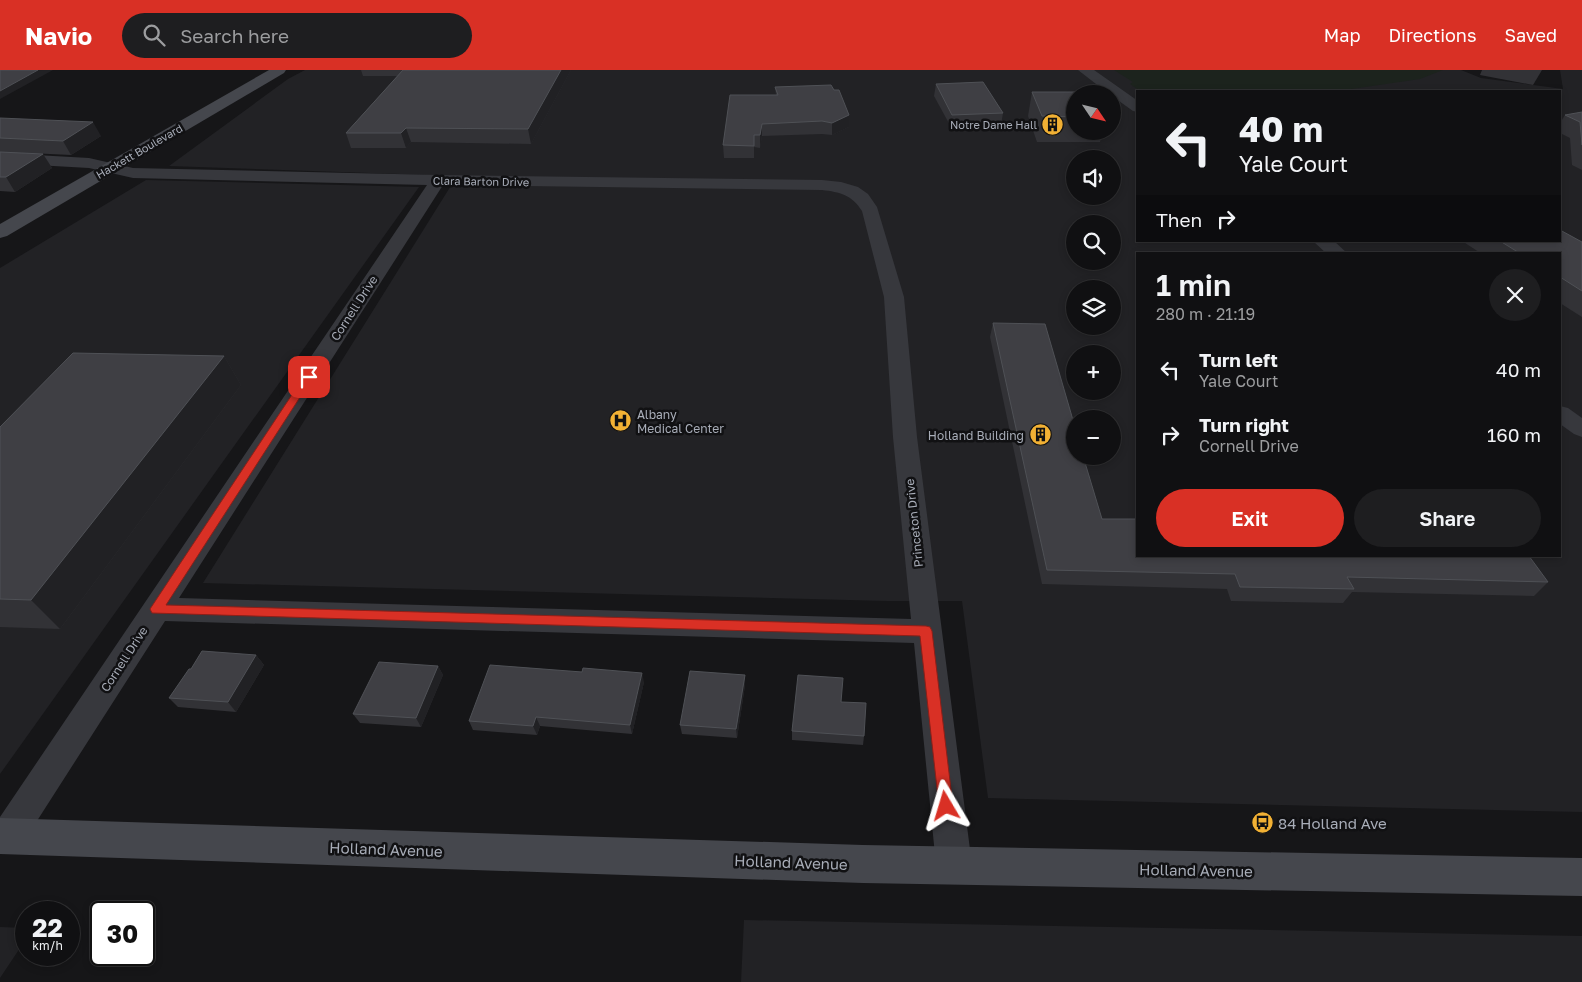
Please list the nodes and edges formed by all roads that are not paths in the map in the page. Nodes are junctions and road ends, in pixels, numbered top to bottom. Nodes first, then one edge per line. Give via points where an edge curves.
1 (279, 70) edge
2 (1085, 70) edge
3 (1136, 107) edge
4 (0, 158) edge
5 (110, 168) junction
6 (438, 180) junction
7 (852, 191) joint
8 (0, 232) edge
9 (1323, 242) edge
10 (1337, 252) edge
11 (1561, 414) edge
12 (1582, 429) edge
13 (156, 609) junction
14 (926, 631) junction
15 (3, 836) edge
16 (954, 865) junction
17 (1582, 877) edge

1 - 5 street, Hackett Boulevard
2 - 3 street
4 - 5 street, Clara Barton Drive via 89,163
5 - 6 street, Clara Barton Drive via 134,173
5 - 8 street, Hackett Boulevard
6 - 7 street, Clara Barton Drive via 822,185
6 - 13 street, Cornell Drive
7 - 14 street, Princeton Drive via 871,211 894,298
9 - 10 street
11 - 12 street
13 - 14 street
13 - 15 street, Cornell Drive
14 - 16 street, Princeton Drive
15 - 16 street, Holland Avenue
16 - 17 street, Holland Avenue

